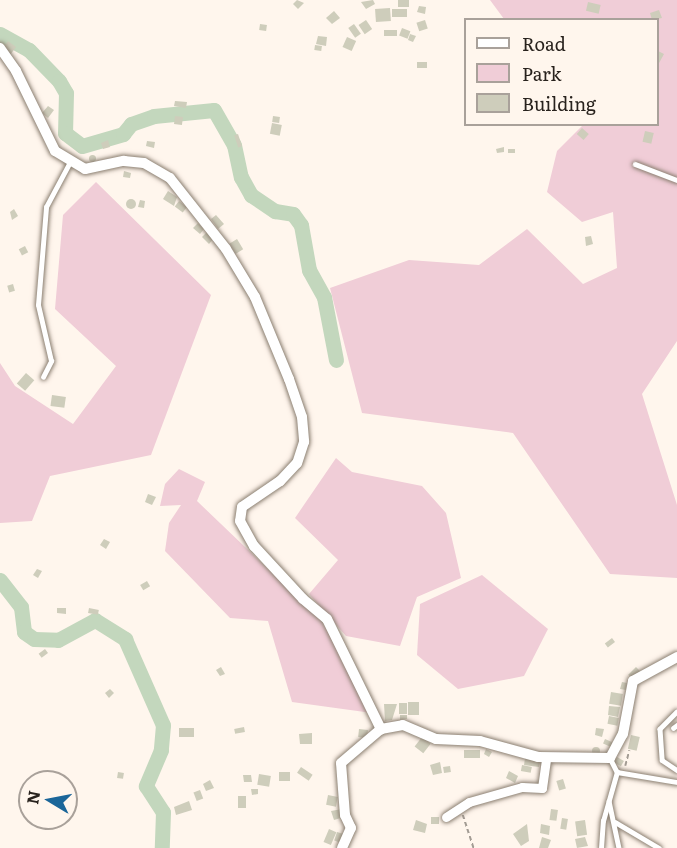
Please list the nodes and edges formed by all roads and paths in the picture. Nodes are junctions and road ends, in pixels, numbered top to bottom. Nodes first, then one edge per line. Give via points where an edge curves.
1 (0, 48) edge
2 (70, 162) junction
3 (635, 164) dead end
4 (677, 180) edge
5 (43, 377) dead end
6 (677, 657) edge
7 (677, 712) edge
8 (381, 729) junction
9 (629, 751) dead end
10 (546, 758) junction
11 (610, 758) junction
12 (677, 770) edge
13 (617, 772) junction
14 (624, 773) junction
15 (677, 782) edge
16 (609, 801) junction
17 (459, 809) junction
18 (446, 818) dead end
19 (615, 822) junction
20 (342, 848) edge
21 (474, 848) edge
22 (601, 848) edge
23 (619, 848) edge
24 (659, 848) edge

1 - 2 street via 16,71 55,151
2 - 5 lane via 46,207 38,304 51,361
2 - 8 street via 85,169 123,161 144,163 170,178 226,249 255,297 302,417 304,441 297,463 280,482 242,507 240,521 254,546 327,619
3 - 4 lane
6 - 11 street via 633,681 623,734
7 - 12 lane via 666,720 660,737 662,760
8 - 10 street via 403,725 436,739 480,741
8 - 20 street via 341,763 345,815 351,828
9 - 14 path
10 - 11 street
10 - 17 street via 542,788 522,787 469,802
11 - 13 lane
13 - 14 lane
13 - 16 lane
14 - 15 lane
16 - 19 lane
16 - 22 lane
17 - 18 street
17 - 21 path
19 - 23 lane
19 - 24 lane

